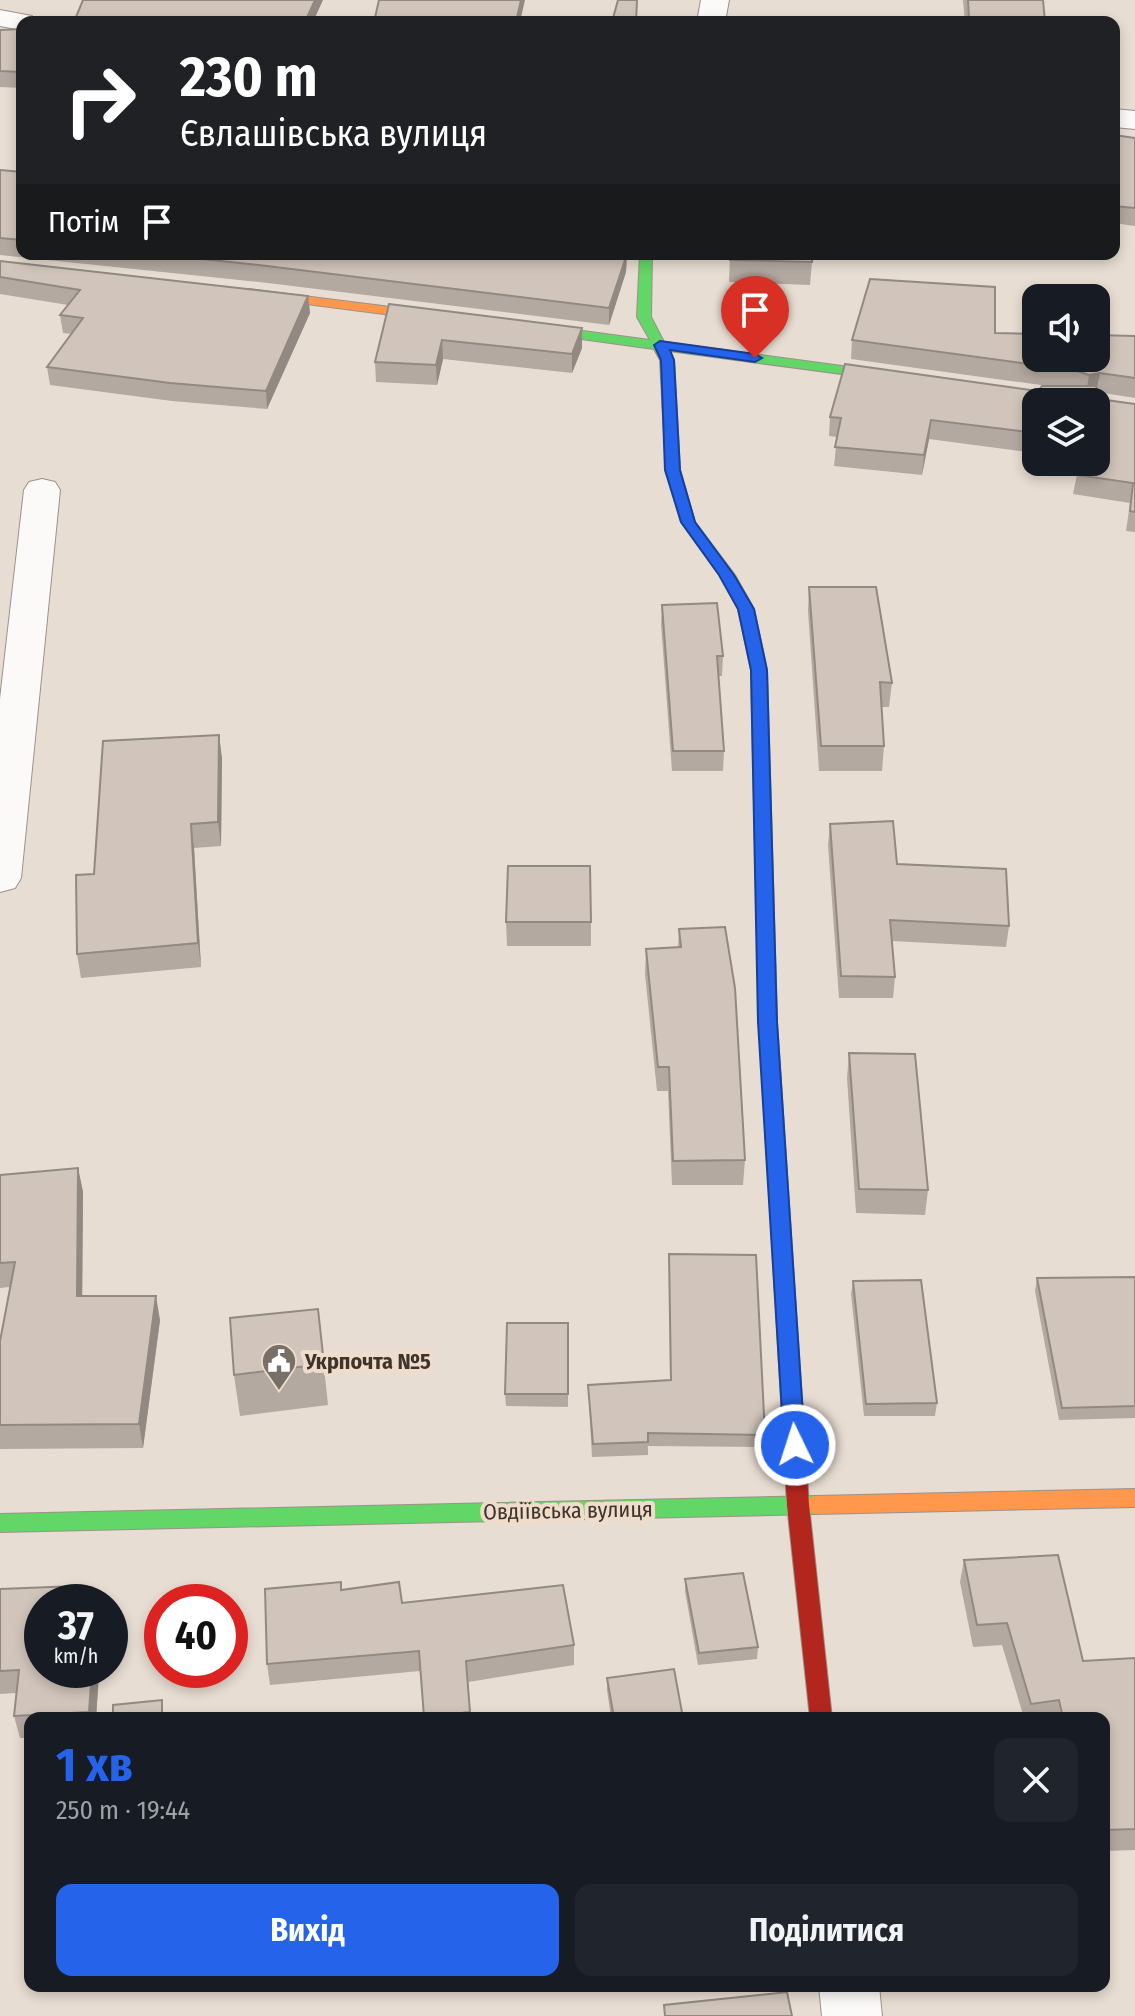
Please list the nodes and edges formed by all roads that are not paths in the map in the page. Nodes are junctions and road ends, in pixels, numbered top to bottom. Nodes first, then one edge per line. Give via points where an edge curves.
1 (646, 260) edge
2 (238, 291) edge
3 (457, 319) edge
4 (504, 325) edge
5 (660, 345) junction
6 (913, 380) edge
7 (42, 490) dead end
8 (0, 878) edge
9 (1135, 1498) edge
10 (798, 1505) junction
11 (0, 1523) edge
12 (820, 1712) edge
13 (850, 1992) edge
14 (852, 2016) edge

1 - 5 street via 644,317
2 - 3 street
4 - 5 street
5 - 6 street
5 - 10 street via 667,360 673,470 688,522 746,609 759,670 768,1022
7 - 8 street
9 - 10 street, Овдіївська вулиця
10 - 11 street, Овдіївська вулиця
10 - 12 street
13 - 14 street

